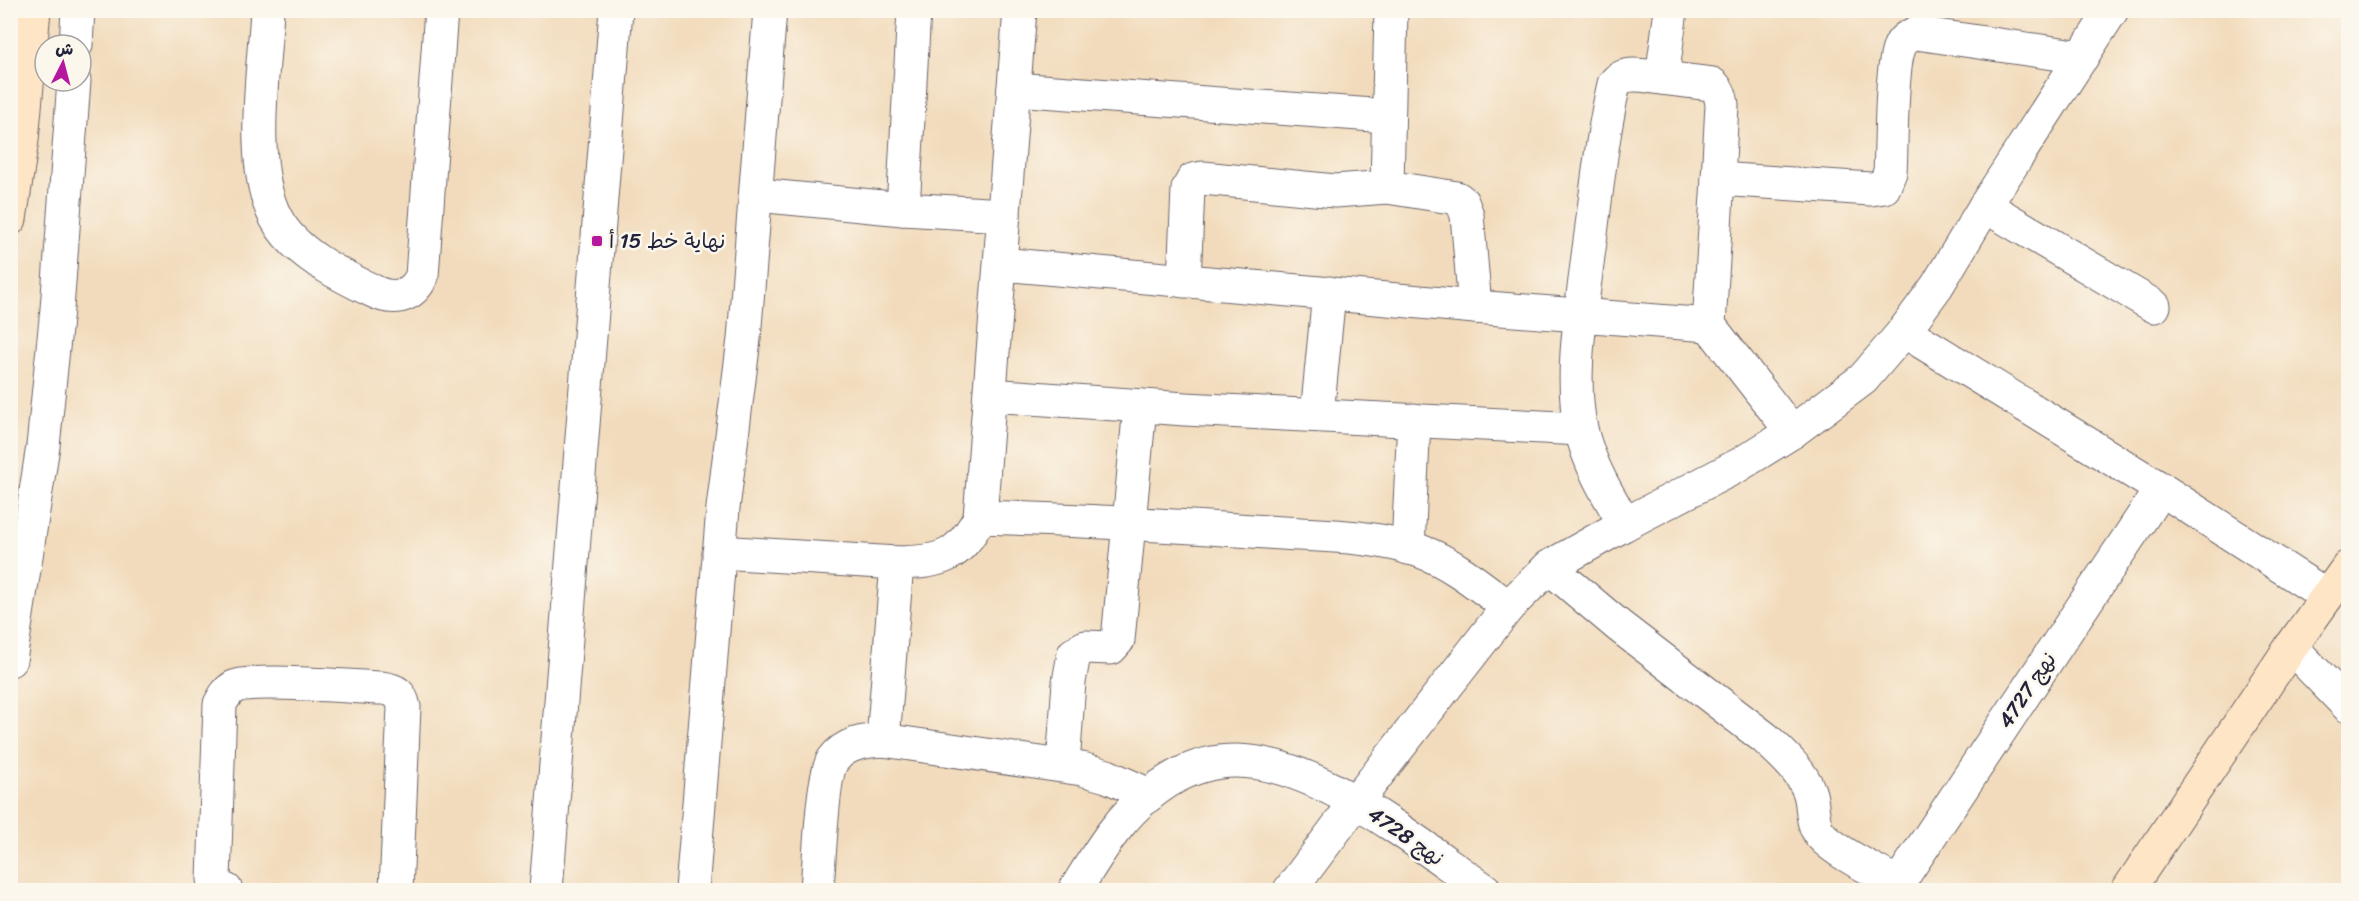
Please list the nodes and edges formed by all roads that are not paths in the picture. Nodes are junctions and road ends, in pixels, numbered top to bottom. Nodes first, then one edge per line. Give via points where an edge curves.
1 (34, 10) edge
2 (78, 10) edge
3 (267, 10) edge
4 (441, 10) edge
5 (616, 10) edge
6 (771, 10) edge
7 (914, 10) edge
8 (1020, 10) edge
9 (1391, 10) edge
10 (1671, 10) edge
11 (2112, 10) edge
12 (77, 33) edge
13 (2082, 57) junction
14 (1662, 78) junction
15 (1014, 88) junction
16 (73, 93) edge
17 (1387, 116) junction
18 (1718, 179) junction
19 (1387, 187) junction
20 (757, 195) junction
21 (1985, 206) junction
22 (903, 208) junction
23 (1004, 215) junction
24 (10, 219) edge
25 (1000, 264) junction
26 (1184, 280) junction
27 (1329, 293) junction
28 (2154, 306) dead end
29 (1475, 307) junction
30 (1581, 315) junction
31 (1709, 325) junction
32 (1904, 331) junction
33 (990, 395) junction
34 (1140, 406) junction
35 (1317, 415) junction
36 (1414, 420) junction
37 (1581, 429) junction
38 (1792, 432) junction
39 (2161, 489) junction
40 (981, 517) junction
41 (1128, 522) junction
42 (1625, 524) junction
43 (1408, 548) junction
44 (719, 552) junction
45 (897, 563) junction
46 (1549, 567) junction
47 (2349, 567) edge
48 (2327, 596) junction
49 (1508, 607) junction
50 (2291, 647) junction
51 (10, 660) edge
52 (2349, 706) edge
53 (883, 740) junction
54 (1063, 765) junction
55 (1149, 795) junction
56 (1356, 802) junction
57 (1896, 887) edge
58 (226, 891) edge
59 (396, 891) edge
60 (546, 891) edge
61 (692, 891) edge
62 (817, 891) edge
63 (1075, 891) edge
64 (1290, 891) edge
65 (1485, 891) edge
66 (2128, 891) edge

1 - 24 main road
2 - 12 street
3 - 4 street via 261,164 266,195 276,219 312,256 384,296 400,297 411,292 422,276
5 - 60 street
6 - 20 street
7 - 22 street
8 - 15 street
9 - 17 street
10 - 14 street
11 - 13 street
13 - 18 street via 1916,33 1907,37 1898,52 1889,177 1884,187
13 - 21 street
14 - 18 street via 1712,84 1717,88 1722,105
14 - 30 street via 1626,74 1614,84
15 - 17 street
15 - 23 street
16 - 51 street via 43,446
17 - 19 street
18 - 31 street
19 - 26 street via 1335,191 1193,180 1188,189
19 - 29 street via 1462,202 1467,214
20 - 22 street
20 - 44 street
21 - 28 street
21 - 32 street
22 - 23 street
23 - 25 street
25 - 26 street
25 - 33 street
26 - 27 street
27 - 29 street
27 - 35 street
29 - 30 street
30 - 31 street
30 - 37 street via 1576,389
31 - 38 street
32 - 38 street via 1863,379
32 - 39 street
33 - 34 street
33 - 40 street
34 - 35 street
34 - 41 street
35 - 36 street
36 - 37 street
36 - 43 street
37 - 42 street via 1600,480
38 - 42 street via 1739,465
39 - 48 street
39 - 57 street, نهج 4727
40 - 41 street
40 - 45 street via 965,543 955,551 920,563
41 - 43 street via 1353,538
41 - 54 street via 1118,640 1110,648 1085,647 1074,654
42 - 46 street
43 - 49 street via 1459,569
44 - 45 street
44 - 61 street
45 - 53 street
46 - 49 street
46 - 57 street via 1765,738 1801,776 1822,836
47 - 48 main road
48 - 50 main road
49 - 56 street
50 - 52 street
50 - 66 main road
53 - 54 street
53 - 62 street via 852,745 831,762
54 - 55 street via 1107,776
55 - 56 street, نهج 4728 via 1199,766 1246,762 1299,773
55 - 63 street, نهج 4728 via 1123,820
56 - 64 street
56 - 65 street, نهج 4728
58 - 59 street via 214,880 220,704 226,693 245,684 382,688 401,696 404,707

